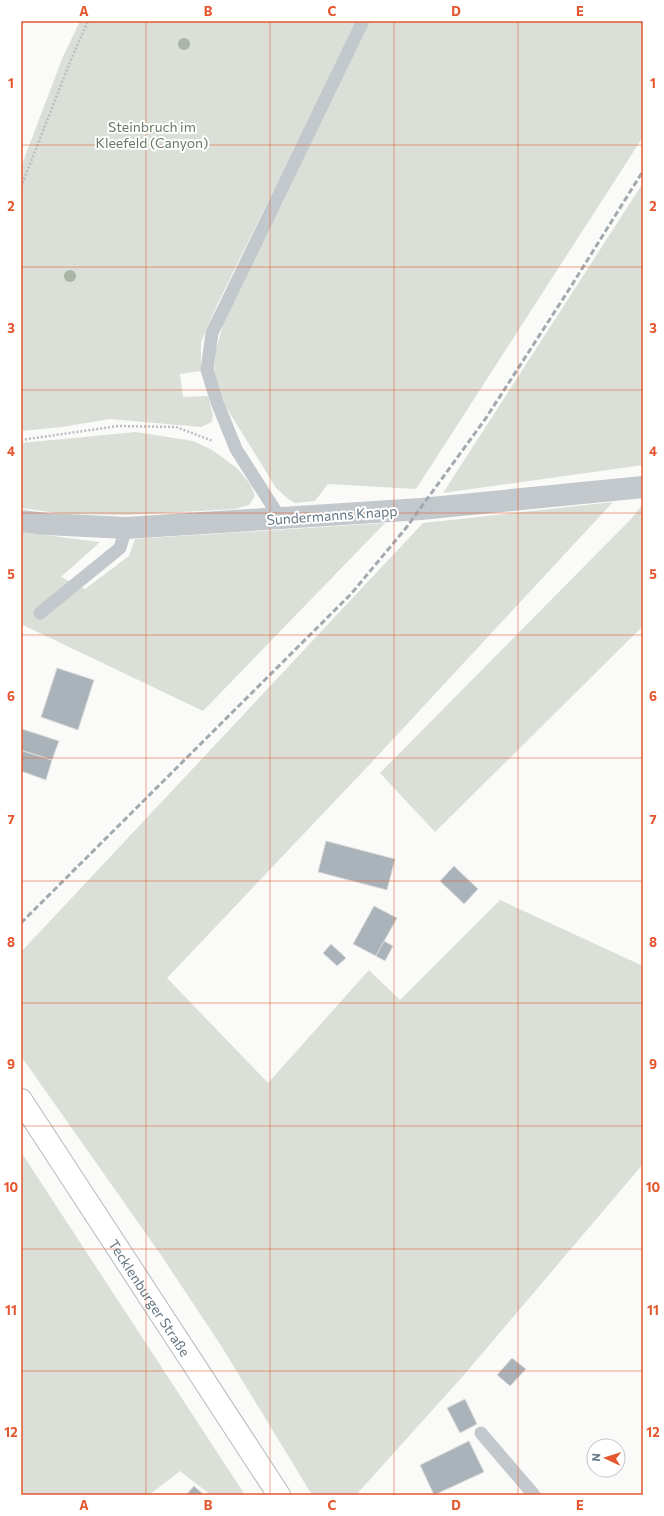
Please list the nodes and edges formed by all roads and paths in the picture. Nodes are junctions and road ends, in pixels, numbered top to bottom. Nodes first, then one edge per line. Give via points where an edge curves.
1 (88, 21) edge
2 (363, 21) edge
3 (21, 187) edge
4 (21, 440) edge
5 (236, 449) junction
6 (643, 487) edge
7 (280, 518) junction
8 (21, 520) edge
9 (126, 528) junction
10 (40, 613) dead end
11 (21, 1100) edge
12 (481, 1433) dead end
13 (279, 1495) edge
14 (534, 1495) edge

1 - 3 path
2 - 5 lane via 212,333 207,370
4 - 5 path via 118,426 176,427
5 - 7 lane
6 - 7 street, Sundermanns Knapp via 422,509
7 - 9 street, Sundermanns Knapp
8 - 9 street, Sundermanns Knapp via 46,524
9 - 10 lane via 120,548
11 - 13 main road, Tecklenburger Straße
12 - 14 lane

